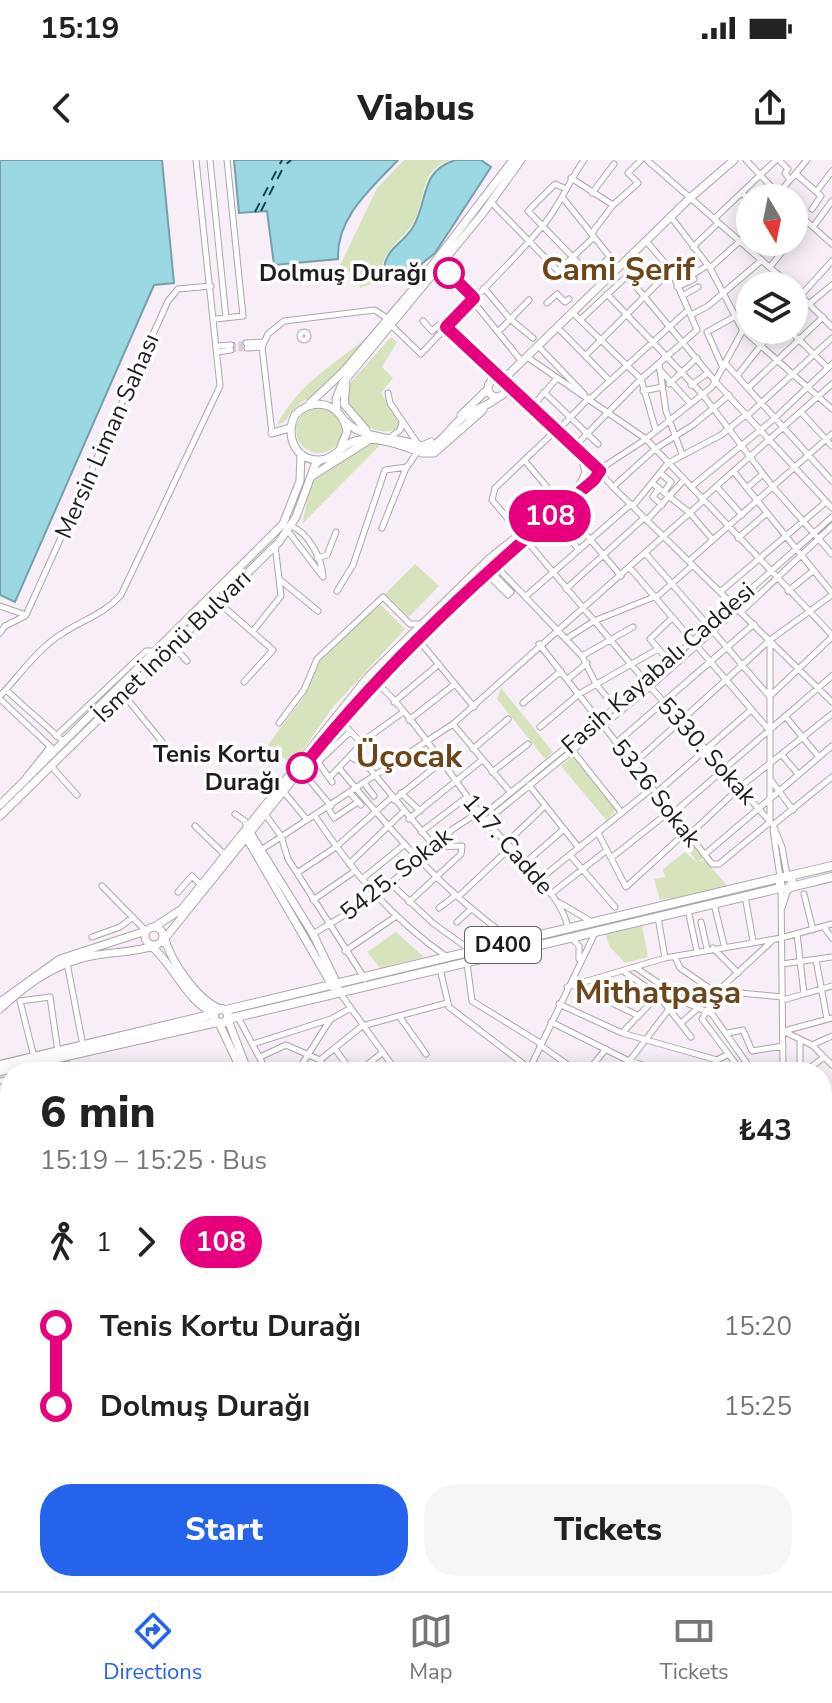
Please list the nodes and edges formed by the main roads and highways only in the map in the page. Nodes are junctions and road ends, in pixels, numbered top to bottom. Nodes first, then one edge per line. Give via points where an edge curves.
1 (513, 160) edge
2 (521, 160) edge
3 (734, 160) edge
4 (390, 322) junction
5 (350, 374) junction
6 (503, 388) junction
7 (488, 389) junction
8 (306, 406) junction
9 (337, 411) junction
10 (343, 418) junction
11 (290, 428) junction
12 (272, 433) road end
13 (374, 437) junction
14 (419, 449) junction
15 (339, 451) junction
16 (301, 454) junction
17 (320, 460) junction
18 (311, 477) junction
19 (561, 504) junction
20 (522, 531) junction
21 (491, 562) junction
22 (414, 636) junction
23 (372, 679) junction
24 (0, 805) edge
25 (0, 816) edge
26 (257, 824) junction
27 (247, 833) junction
28 (237, 851) junction
29 (260, 852) junction
30 (832, 866) edge
31 (832, 877) edge
32 (784, 882) junction
33 (304, 926) junction
34 (594, 927) junction
35 (150, 929) junction
36 (570, 933) junction
37 (158, 942) junction
38 (325, 965) junction
39 (354, 982) junction
40 (337, 988) junction
41 (316, 991) junction
42 (0, 1002) edge
43 (200, 1003) junction
44 (0, 1009) edge
45 (223, 1016) junction
46 (194, 1019) junction
47 (15, 1062) edge
48 (36, 1062) edge
49 (239, 1062) edge
50 (244, 1062) edge

1 - 4 main road
2 - 4 main road
3 - 6 main road via 646,241 624,272 571,311 523,357
4 - 5 main road
4 - 8 main road
5 - 9 main road via 338,390
5 - 13 main road via 344,404
6 - 7 main road via 492,395
6 - 7 main road via 491,381
6 - 14 main road via 483,410 463,417 430,449
7 - 14 main road
8 - 9 main road via 319,404
8 - 11 main road
9 - 10 main road
10 - 13 main road
10 - 15 main road via 346,439
11 - 12 main road
11 - 16 main road
13 - 14 main road
13 - 14 main road via 392,436
13 - 15 main road via 353,441
13 - 18 main road
15 - 17 main road
16 - 17 main road
16 - 24 main road, İsmet İnönü Bulvarı via 300,481 283,524
17 - 18 main road, İsmet İnönü Bulvarı
18 - 25 main road, İsmet İnönü Bulvarı via 290,528 275,545
19 - 19 main road via 597,471 580,483
19 - 20 main road
19 - 20 main road via 544,509
20 - 21 main road
21 - 22 main road
21 - 22 main road
22 - 23 main road
23 - 26 main road
23 - 27 main road
26 - 27 main road
26 - 29 main road
27 - 28 main road
27 - 29 main road
27 - 35 main road via 182,909
28 - 29 main road
28 - 37 main road
29 - 33 main road
30 - 32 highway, D400
31 - 32 highway, D400
32 - 34 highway, D400
32 - 34 highway, D400 via 714,904
33 - 38 main road
33 - 38 main road via 313,934
34 - 36 highway, D400
35 - 37 main road
35 - 37 main road
35 - 42 main road via 60,959
36 - 39 highway, D400
36 - 40 highway, D400 via 467,963
37 - 43 main road
37 - 44 main road via 67,963
37 - 45 main road
38 - 39 main road
38 - 40 main road
38 - 41 main road
39 - 40 highway, D400
40 - 41 highway, D400
40 - 45 highway, D400
41 - 45 highway, D400
43 - 45 main road
43 - 46 main road
45 - 46 highway, D400
45 - 48 highway, D400
45 - 49 main road
45 - 50 main road
46 - 47 highway, D400

